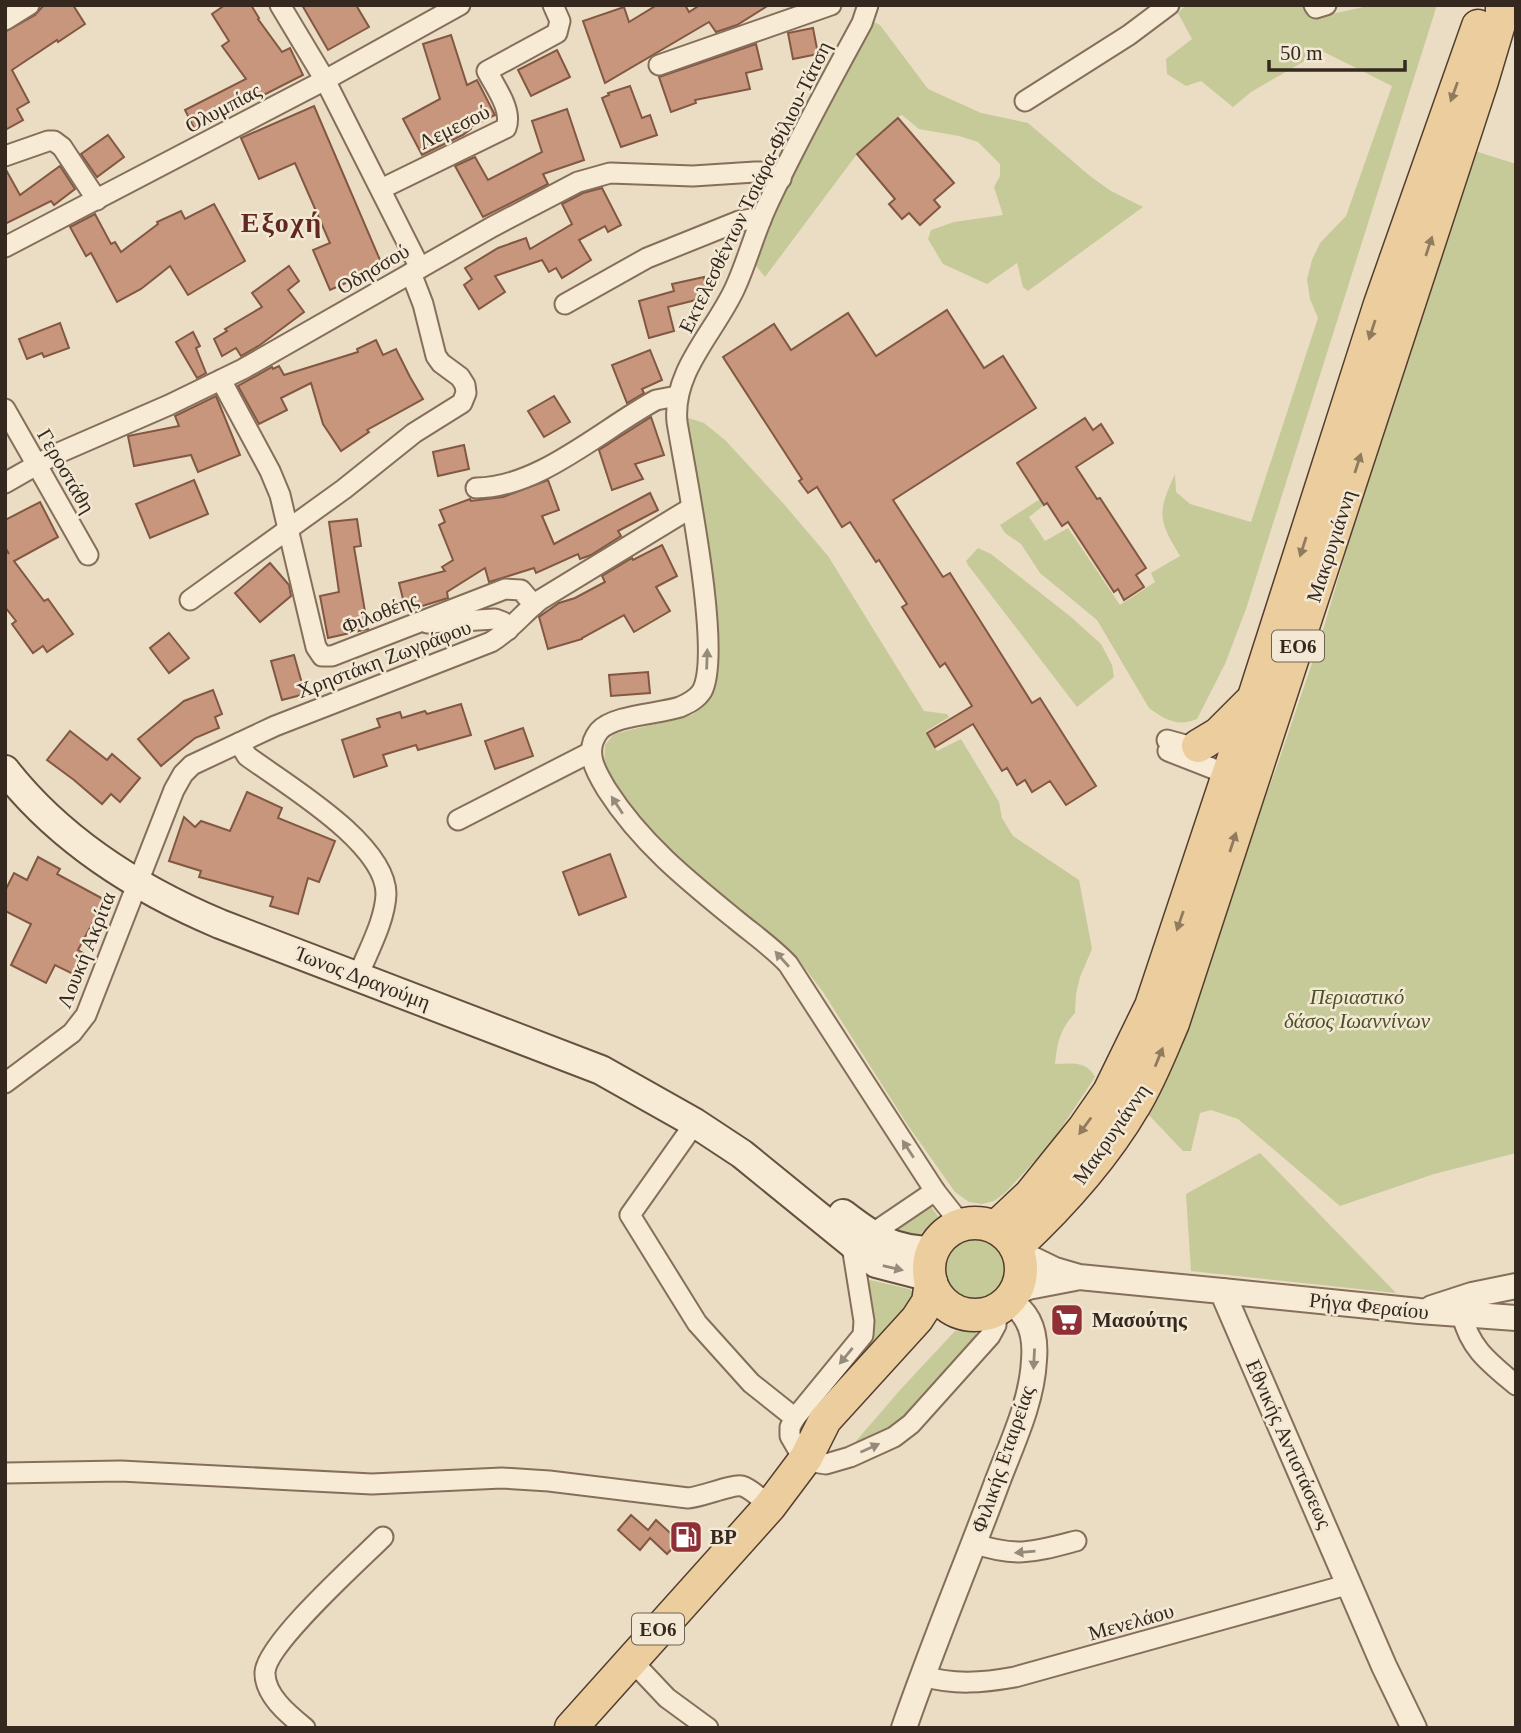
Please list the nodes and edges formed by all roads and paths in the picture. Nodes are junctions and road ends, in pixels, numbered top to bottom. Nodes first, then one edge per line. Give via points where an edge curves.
1 (30, 5) edge
2 (460, 5) edge
3 (553, 5) edge
4 (831, 5) edge
5 (868, 5) edge
6 (1169, 5) edge
7 (1314, 5) edge
8 (1326, 5) edge
9 (1487, 5) edge
10 (1502, 5) edge
11 (284, 6) edge
12 (5, 20) edge
13 (659, 65) dead end
14 (325, 80) junction
15 (1026, 101) dead end
16 (5, 156) edge
17 (780, 179) junction
18 (381, 189) junction
19 (97, 200) junction
20 (761, 220) junction
21 (5, 247) edge
22 (416, 271) junction
23 (565, 304) dead end
24 (221, 380) junction
25 (677, 396) junction
26 (5, 409) edge
27 (36, 465) junction
28 (5, 483) edge
29 (476, 488) dead end
30 (691, 508) junction
31 (289, 528) junction
32 (88, 555) dead end
33 (190, 600) dead end
34 (534, 605) junction
35 (424, 620) junction
36 (508, 630) junction
37 (1254, 697) junction
38 (239, 743) junction
39 (1198, 746) junction
40 (591, 752) junction
41 (1244, 768) junction
42 (5, 770) edge
43 (458, 820) dead end
44 (138, 883) junction
45 (358, 976) junction
46 (5, 1083) edge
47 (695, 1123) junction
48 (935, 1191) junction
49 (961, 1224) junction
50 (861, 1240) junction
51 (1010, 1242) junction
52 (931, 1270) junction
53 (1079, 1277) junction
54 (1516, 1286) edge
55 (1222, 1291) junction
56 (1006, 1302) junction
57 (1419, 1311) junction
58 (964, 1313) junction
59 (1462, 1315) junction
60 (1516, 1318) edge
61 (1516, 1385) edge
62 (795, 1418) junction
63 (806, 1458) junction
64 (5, 1473) edge
65 (770, 1506) junction
66 (383, 1537) dead end
67 (1076, 1541) dead end
68 (973, 1543) junction
69 (1350, 1584) junction
70 (632, 1661) junction
71 (922, 1676) junction
72 (305, 1728) edge
73 (571, 1728) edge
74 (708, 1728) edge
75 (904, 1728) edge
76 (1414, 1728) edge

1 - 12 street
2 - 14 street, Ολυμπίας
3 - 18 street, Λεμεσού via 560,21 557,33 487,71 507,111 506,128
4 - 13 street
5 - 17 street, Εκτελεσθέντων Τσιάρα-Φίλιου-Τάτση
6 - 15 street
7 - 8 street
9 -> 37 main road, Μακρυγιάννη / ΕΟ6 via 1380,304
41 -> 10 main road, Μακρυγιάννη / ΕΟ6 via 1482,80
11 - 14 street
14 - 18 street
14 - 19 street, Ολυμπίας
16 - 19 street via 54,141
17 - 20 street, Εκτελεσθέντων Τσιάρα-Φίλιου-Τάτση
17 - 22 street, Οδησσού via 755,172 590,177
18 - 22 street
19 - 21 street, Ολυμπίας
20 - 23 street via 739,221 647,258
20 - 25 street, Εκτελεσθέντων Τσιάρα-Φίλιου-Τάτση via 735,288
22 - 24 street, Οδησσού
22 - 31 street via 436,356 463,381 464,399
24 - 27 street, Οδησσού
24 - 31 street via 270,471
25 - 29 street via 656,400 534,473 502,485
25 - 30 street, Εκτελεσθέντων Τσιάρα-Φίλιου-Τάτση
26 - 27 street, Γεροστάθη
27 - 28 street, Οδησσού
27 - 32 street, Γεροστάθη
30 - 34 street, Χρηστάκη Ζωγράφου
40 -> 30 street, Εκτελεσθέντων Τσιάρα-Φίλιου-Τάτση via 599,732 609,724 680,707 701,692 707,623
31 - 33 street
31 - 35 street, Φιλοθέης via 316,647 322,656
34 - 35 street, Φιλοθέης via 523,592 510,588
34 - 36 street, Χρηστάκη Ζωγράφου
35 - 36 street via 429,624 498,620
36 - 38 street, Χρηστάκη Ζωγράφου via 491,642
37 - 39 main road via 1218,734
37 - 41 main road, Μακρυγιάννη / ΕΟ6
38 - 44 street, Χρηστάκη Ζωγράφου via 192,765 183,774
38 - 45 street via 247,756 343,826 379,871 385,888 383,908
39 - 41 street
39 - 41 street via 1165,745 1205,768
40 - 43 street
48 -> 40 street via 788,964 652,848 603,784
41 - 51 main road, Μακρυγιάννη / ΕΟ6 via 1129,1055 1084,1128 1030,1195
42 - 44 main road, Ίωνος Δραγούμη via 57,824
44 - 45 main road, Ίωνος Δραγούμη via 199,915
44 - 46 street, Λουκή Ακρίτα via 79,1026
45 - 47 main road, Ίωνος Δραγούμη via 593,1067
47 - 50 main road, Ίωνος Δραγούμη
47 - 62 street via 630,1215 697,1323 751,1383
48 - 49 street
48 - 50 street
49 - 51 main road via 984,1223
49 - 52 main road, ΕΟ6 via 944,1234
50 - 52 main road, Ίωνος Δραγούμη via 891,1246
50 -> 62 street via 863,1335
51 - 53 street via 1044,1266
51 - 56 main road via 1021,1273
52 - 58 main road via 942,1301
52 - 63 main road, ΕΟ6 via 928,1302 917,1319 825,1420
53 - 55 street
53 - 56 street via 1028,1287
54 - 57 street
55 - 57 street, Ρήγα Φεραίου
55 - 69 street, Εθνικής Αντιστάσεως
56 - 58 main road, ΕΟ6 via 981,1314
63 -> 56 street via 821,1464 841,1461 901,1432 990,1336
56 -> 68 street, Φιλικής Εταιρείας via 1022,1310 1028,1320 1034,1335 1034,1361 1025,1404
57 - 59 street, Ρήγα Φεραίου
58 - 63 main road, ΕΟ6 via 934,1331 839,1434
59 - 60 street, Ρήγα Φεραίου
59 - 61 street via 1474,1346
62 - 63 street via 790,1436
63 - 65 main road, ΕΟ6
64 - 65 street via 121,1471 372,1484 502,1478 688,1498 737,1486
65 - 70 main road, ΕΟ6
66 - 72 street via 286,1635 268,1660 265,1674 270,1689
67 -> 68 street, Φιλικής Εταιρείας via 1018,1553
68 - 71 street, Φιλικής Εταιρείας
69 - 71 street, Μενελάου via 1015,1678 974,1684
69 - 76 street, Εθνικής Αντιστάσεως
70 - 73 main road, ΕΟ6
70 - 74 street via 667,1698
71 - 75 street, Φιλικής Εταιρείας

